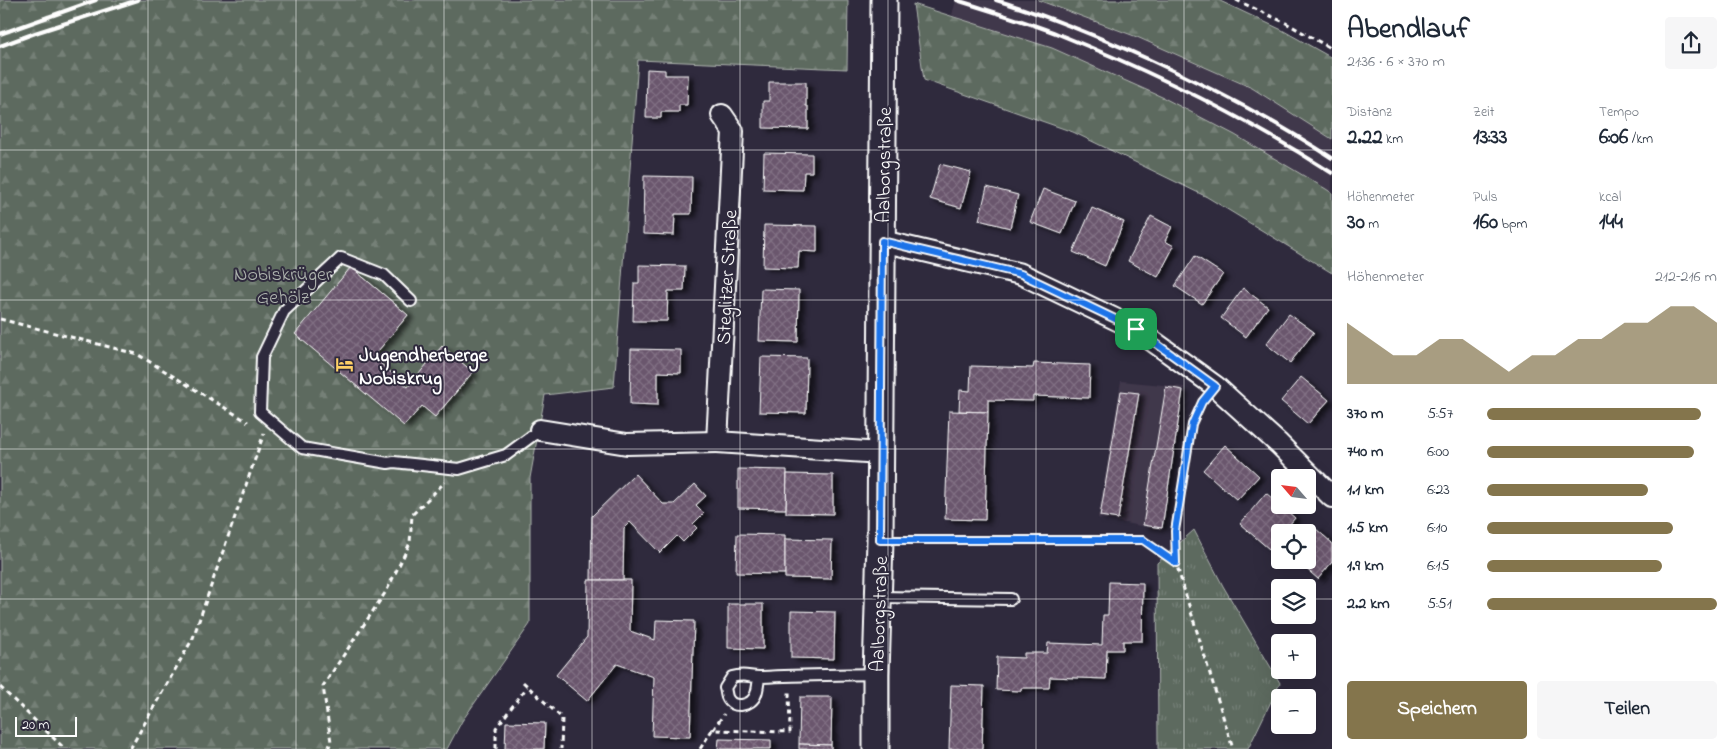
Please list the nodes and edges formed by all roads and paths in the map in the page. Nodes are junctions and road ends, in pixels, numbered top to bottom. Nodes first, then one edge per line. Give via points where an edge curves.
1 (884, 0) edge
2 (1236, 0) edge
3 (1332, 49) edge
4 (722, 115) dead end
5 (882, 241) junction
6 (411, 301) dead end
7 (0, 319) edge
8 (1215, 386) junction
9 (255, 427) dead end
10 (540, 430) joint
11 (272, 438) dead end
12 (717, 442) junction
13 (881, 453) junction
14 (459, 469) junction
15 (1332, 497) edge
16 (880, 540) junction
17 (1176, 563) junction
18 (879, 597) junction
19 (1011, 599) dead end
20 (876, 674) junction
21 (788, 675) junction
22 (759, 678) dead end
23 (522, 682) dead end
24 (0, 687) edge
25 (527, 687) junction
26 (65, 749) edge
27 (130, 749) edge
28 (328, 749) edge
29 (496, 749) edge
30 (561, 749) edge
31 (700, 749) edge
32 (876, 749) edge
33 (1233, 749) edge

1 - 5 street, Aalborgstraße
2 - 3 path
4 - 12 street, Steglitzer Straße via 733,131
5 - 8 street via 1021,274 1136,329
5 - 13 street, Aalborgstraße
6 - 14 lane via 384,275 341,258 284,311 262,357 260,412 302,448 388,463
7 - 9 path via 137,354
8 - 15 street
8 - 17 path via 1202,402 1192,424 1175,531
10 - 12 street via 628,444
10 - 14 lane via 506,455
11 - 27 path via 264,432 192,638
12 - 13 street
13 - 16 street, Aalborgstraße
14 - 28 path via 412,515 410,543 387,590 323,686 331,742
16 - 17 path via 1143,540
16 - 18 street, Aalborgstraße
17 - 33 path
18 - 19 lane
18 - 20 street, Aalborgstraße
20 - 21 lane
20 - 32 street, Aalborgstraße
21 - 22 lane
21 - 31 path via 790,732 712,730
23 - 25 path
24 - 26 path
25 - 29 path via 496,728
25 - 30 path via 562,718

